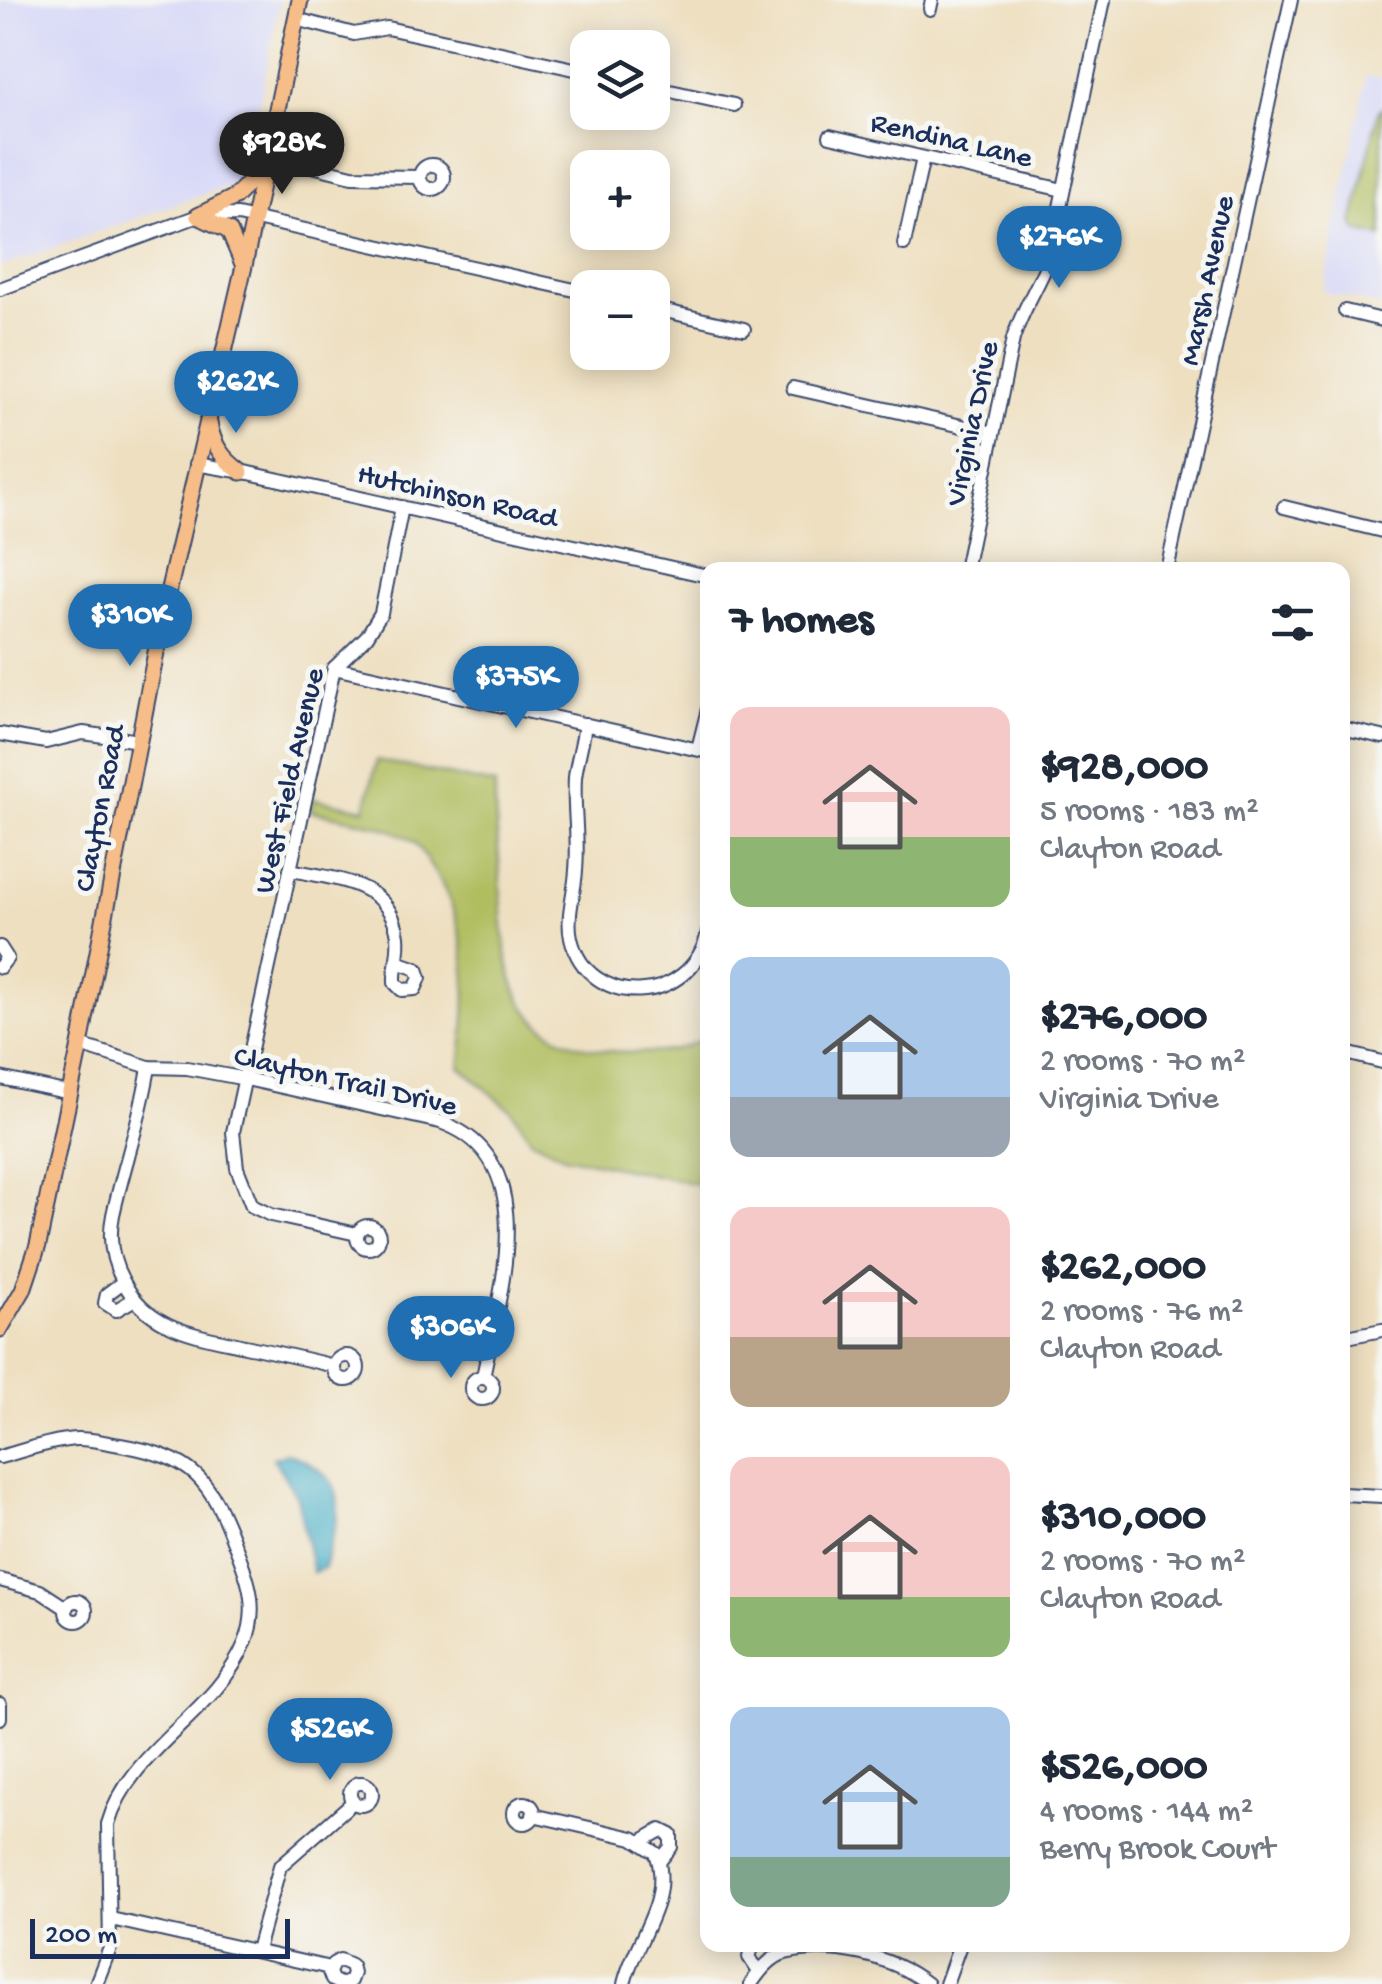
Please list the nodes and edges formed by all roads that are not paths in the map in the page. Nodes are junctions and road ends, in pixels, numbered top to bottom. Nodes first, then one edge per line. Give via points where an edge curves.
1 (300, 0) edge
2 (1104, 0) edge
3 (1291, 0) edge
4 (296, 19) junction
5 (570, 68) edge
6 (670, 90) edge
7 (734, 105) dead end
8 (830, 136) dead end
9 (923, 158) junction
10 (267, 161) junction
11 (420, 177) dead end
12 (1063, 190) junction
13 (198, 216) junction
14 (254, 219) junction
15 (904, 244) dead end
16 (244, 266) junction
17 (0, 289) edge
18 (570, 290) edge
19 (670, 312) edge
20 (1344, 312) dead end
21 (1382, 320) edge
22 (744, 329) dead end
23 (793, 388) dead end
24 (208, 414) junction
25 (993, 433) junction
26 (196, 464) junction
27 (242, 472) junction
28 (402, 507) junction
29 (1284, 507) dead end
30 (1382, 531) edge
31 (967, 562) edge
32 (1169, 562) edge
33 (700, 574) edge
34 (334, 668) junction
35 (585, 724) junction
36 (1350, 730) edge
37 (0, 734) edge
38 (1382, 737) edge
39 (139, 741) junction
40 (700, 749) edge
41 (290, 870) junction
42 (0, 947) edge
43 (700, 957) edge
44 (397, 962) junction
45 (0, 968) edge
46 (80, 1045) junction
47 (1350, 1054) edge
48 (1382, 1062) edge
49 (148, 1067) junction
50 (0, 1078) edge
51 (246, 1079) junction
52 (70, 1093) junction
53 (357, 1234) dead end
54 (124, 1282) junction
55 (133, 1300) junction
56 (0, 1329) edge
57 (1382, 1330) edge
58 (1350, 1336) edge
59 (334, 1366) dead end
60 (483, 1377) dead end
61 (0, 1456) edge
62 (1350, 1494) edge
63 (1382, 1496) edge
64 (0, 1580) edge
65 (66, 1608) dead end
66 (0, 1704) edge
67 (0, 1718) edge
68 (353, 1802) dead end
69 (533, 1815) dead end
70 (642, 1841) junction
71 (660, 1862) junction
72 (112, 1919) junction
73 (257, 1950) junction
74 (751, 1952) edge
75 (773, 1952) edge
76 (800, 1952) edge
77 (840, 1952) edge
78 (957, 1952) edge
79 (777, 1957) junction
80 (330, 1968) junction
81 (755, 1978) edge
82 (96, 1984) edge
83 (342, 1984) edge
84 (624, 1984) edge
85 (927, 1984) edge
86 (946, 1984) edge

1 - 4 main road, Clayton Road
2 - 12 street, Virginia Drive
3 - 32 street, Marsh Avenue
4 - 5 street via 354,34 387,28
4 - 10 main road, Clayton Road
6 - 7 street
8 - 9 street, Rendina Lane
9 - 12 street, Rendina Lane
9 - 15 street
10 - 11 street via 352,176
10 - 13 main road via 236,197
10 - 14 main road, Clayton Road
12 - 25 street, Virginia Drive via 1049,259 1013,338
13 - 14 street
13 - 16 main road via 229,231
13 - 17 street
14 - 16 main road, Clayton Road
14 - 18 street
16 - 24 main road, Clayton Road
19 - 22 street
20 - 21 street
23 - 25 street
24 - 26 main road, Clayton Road
24 - 27 main road via 221,455
25 - 31 street, Virginia Drive
26 - 27 street, Hutchinson Road
26 - 39 main road, Clayton Road
27 - 28 street, Hutchinson Road
28 - 33 street, Hutchinson Road
28 - 34 street, West Field Avenue via 381,613
29 - 30 street
34 - 35 street
34 - 41 street, West Field Avenue
35 - 40 street
35 - 43 street via 576,774 578,846 569,926 577,956 609,985 643,991 670,984
36 - 38 street
37 - 39 street via 46,742 83,733
39 - 46 main road, Clayton Road
41 - 44 street via 351,882 376,895 398,932
41 - 51 street, West Field Avenue
42 - 45 street via 7,958
44 - 44 street via 398,987 414,989 417,969
46 - 49 street, Clayton Trail Drive
46 - 52 main road, Clayton Road
47 - 48 street
49 - 51 street, Clayton Trail Drive
49 - 54 street via 140,1122 112,1217 112,1253
50 - 52 street
51 - 53 street, West Field Avenue via 232,1144 252,1206
51 - 60 street, Clayton Trail Drive via 440,1122 468,1134 484,1151 504,1191 506,1246
52 - 56 main road, Clayton Road via 34,1260
54 - 55 street
54 - 55 street via 107,1294 106,1303 116,1310
55 - 59 street via 181,1331
57 - 58 street
61 - 72 street via 85,1440 174,1459 220,1505 251,1588 252,1614 240,1654 113,1807
62 - 63 street
64 - 65 street via 40,1591
66 - 67 street
68 - 73 street via 280,1866
69 - 70 street
70 - 71 street
70 - 71 street via 669,1832 673,1842
71 - 84 street via 652,1922
72 - 73 street
72 - 82 street
73 - 80 street
74 - 81 street
75 - 79 street
76 - 79 street
77 - 85 street via 899,1967
78 - 86 street
79 - 81 street
80 - 83 street via 332,1980
80 - 83 street via 340,1960 351,1965 352,1977

